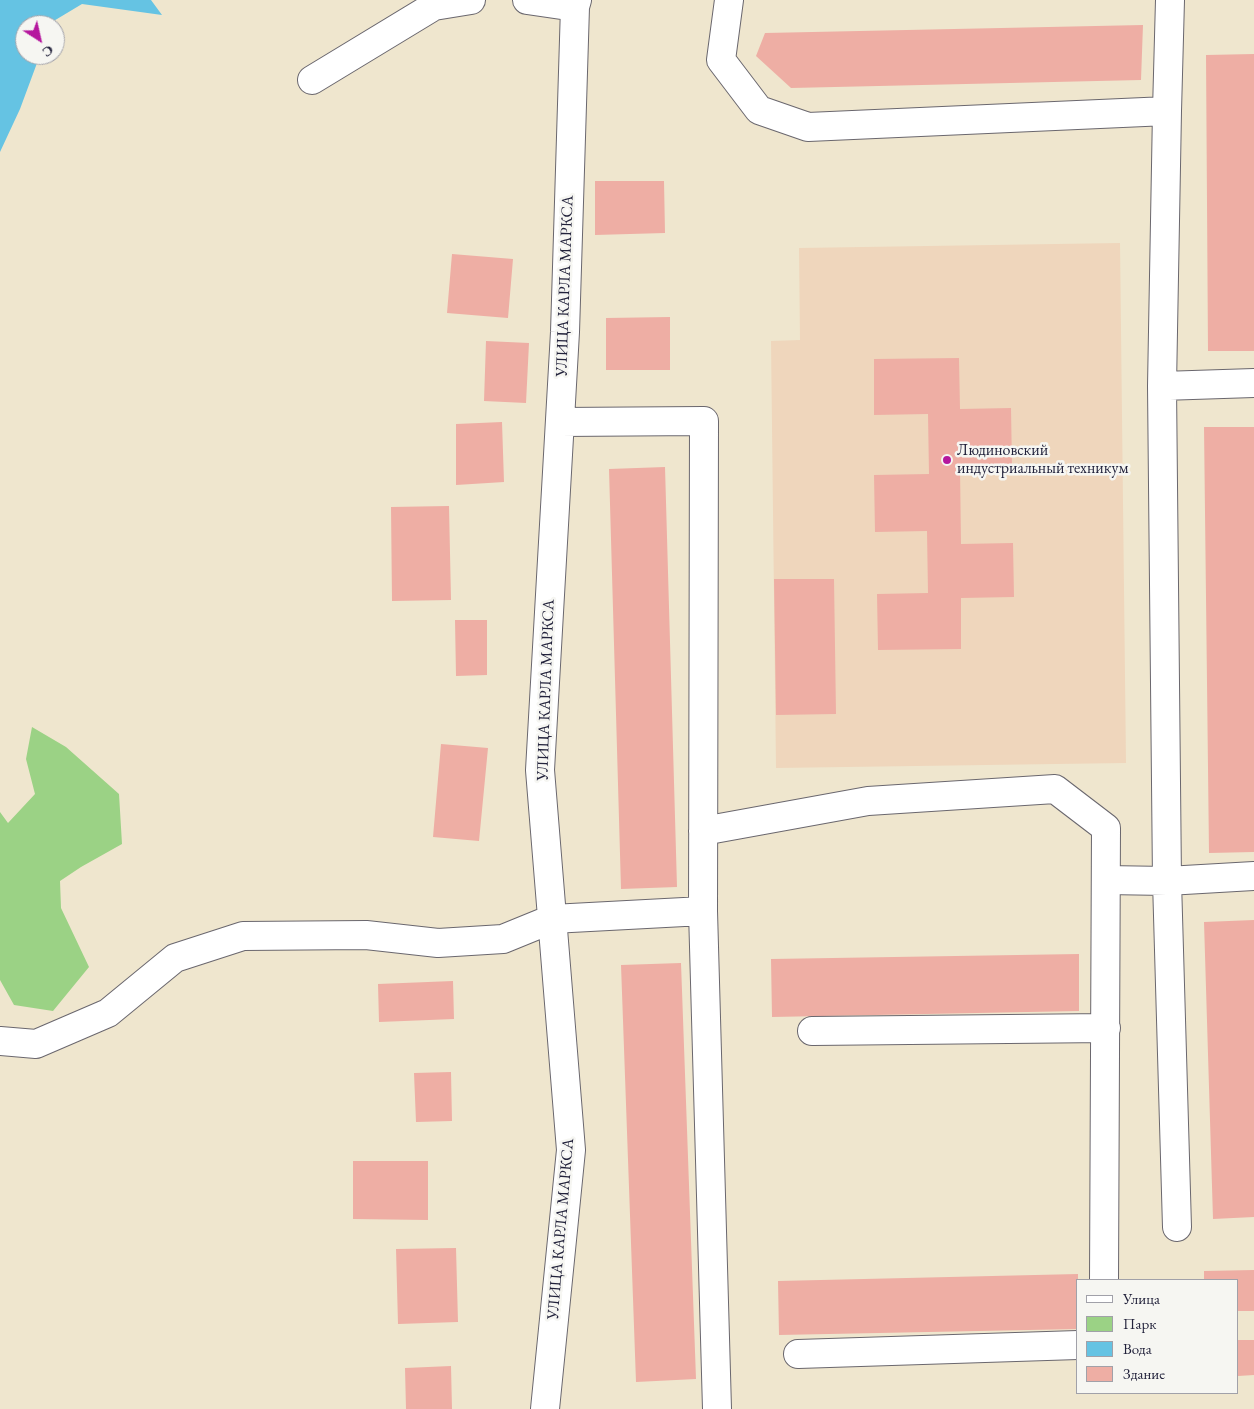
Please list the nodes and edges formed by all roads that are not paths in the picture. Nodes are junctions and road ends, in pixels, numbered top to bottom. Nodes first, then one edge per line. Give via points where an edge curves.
1 (471, 0) edge
2 (527, 0) edge
3 (729, 0) edge
4 (1170, 0) edge
5 (576, 3) edge
6 (312, 80) dead end
7 (1167, 110) junction
8 (1254, 383) edge
9 (1162, 386) junction
10 (560, 422) junction
11 (703, 831) junction
12 (1254, 876) edge
13 (1106, 880) junction
14 (1167, 881) junction
15 (703, 911) junction
16 (552, 919) junction
17 (1106, 1028) junction
18 (812, 1031) dead end
19 (0, 1041) edge
20 (1177, 1227) dead end
21 (1104, 1279) edge
22 (1076, 1345) edge
23 (798, 1354) dead end
24 (545, 1409) edge
25 (717, 1409) edge

1 - 6 street via 434,6
2 - 5 street
3 - 7 street via 721,60 759,110 808,127
4 - 7 street
5 - 10 street, УЛИЦА КАРЛА МАРКСА
7 - 9 street
8 - 9 street
9 - 14 street
10 - 11 street via 704,421
10 - 16 street, УЛИЦА КАРЛА МАРКСА via 540,770
11 - 13 street via 868,801 1055,789 1106,828
11 - 15 street
12 - 14 street
13 - 14 street
13 - 17 street
14 - 20 street
15 - 16 street
15 - 25 street
16 - 19 street via 503,939 438,943 366,935 243,936 175,958 108,1013 36,1044
16 - 24 street, УЛИЦА КАРЛА МАРКСА via 571,1150
17 - 18 street
17 - 21 street
22 - 23 street

